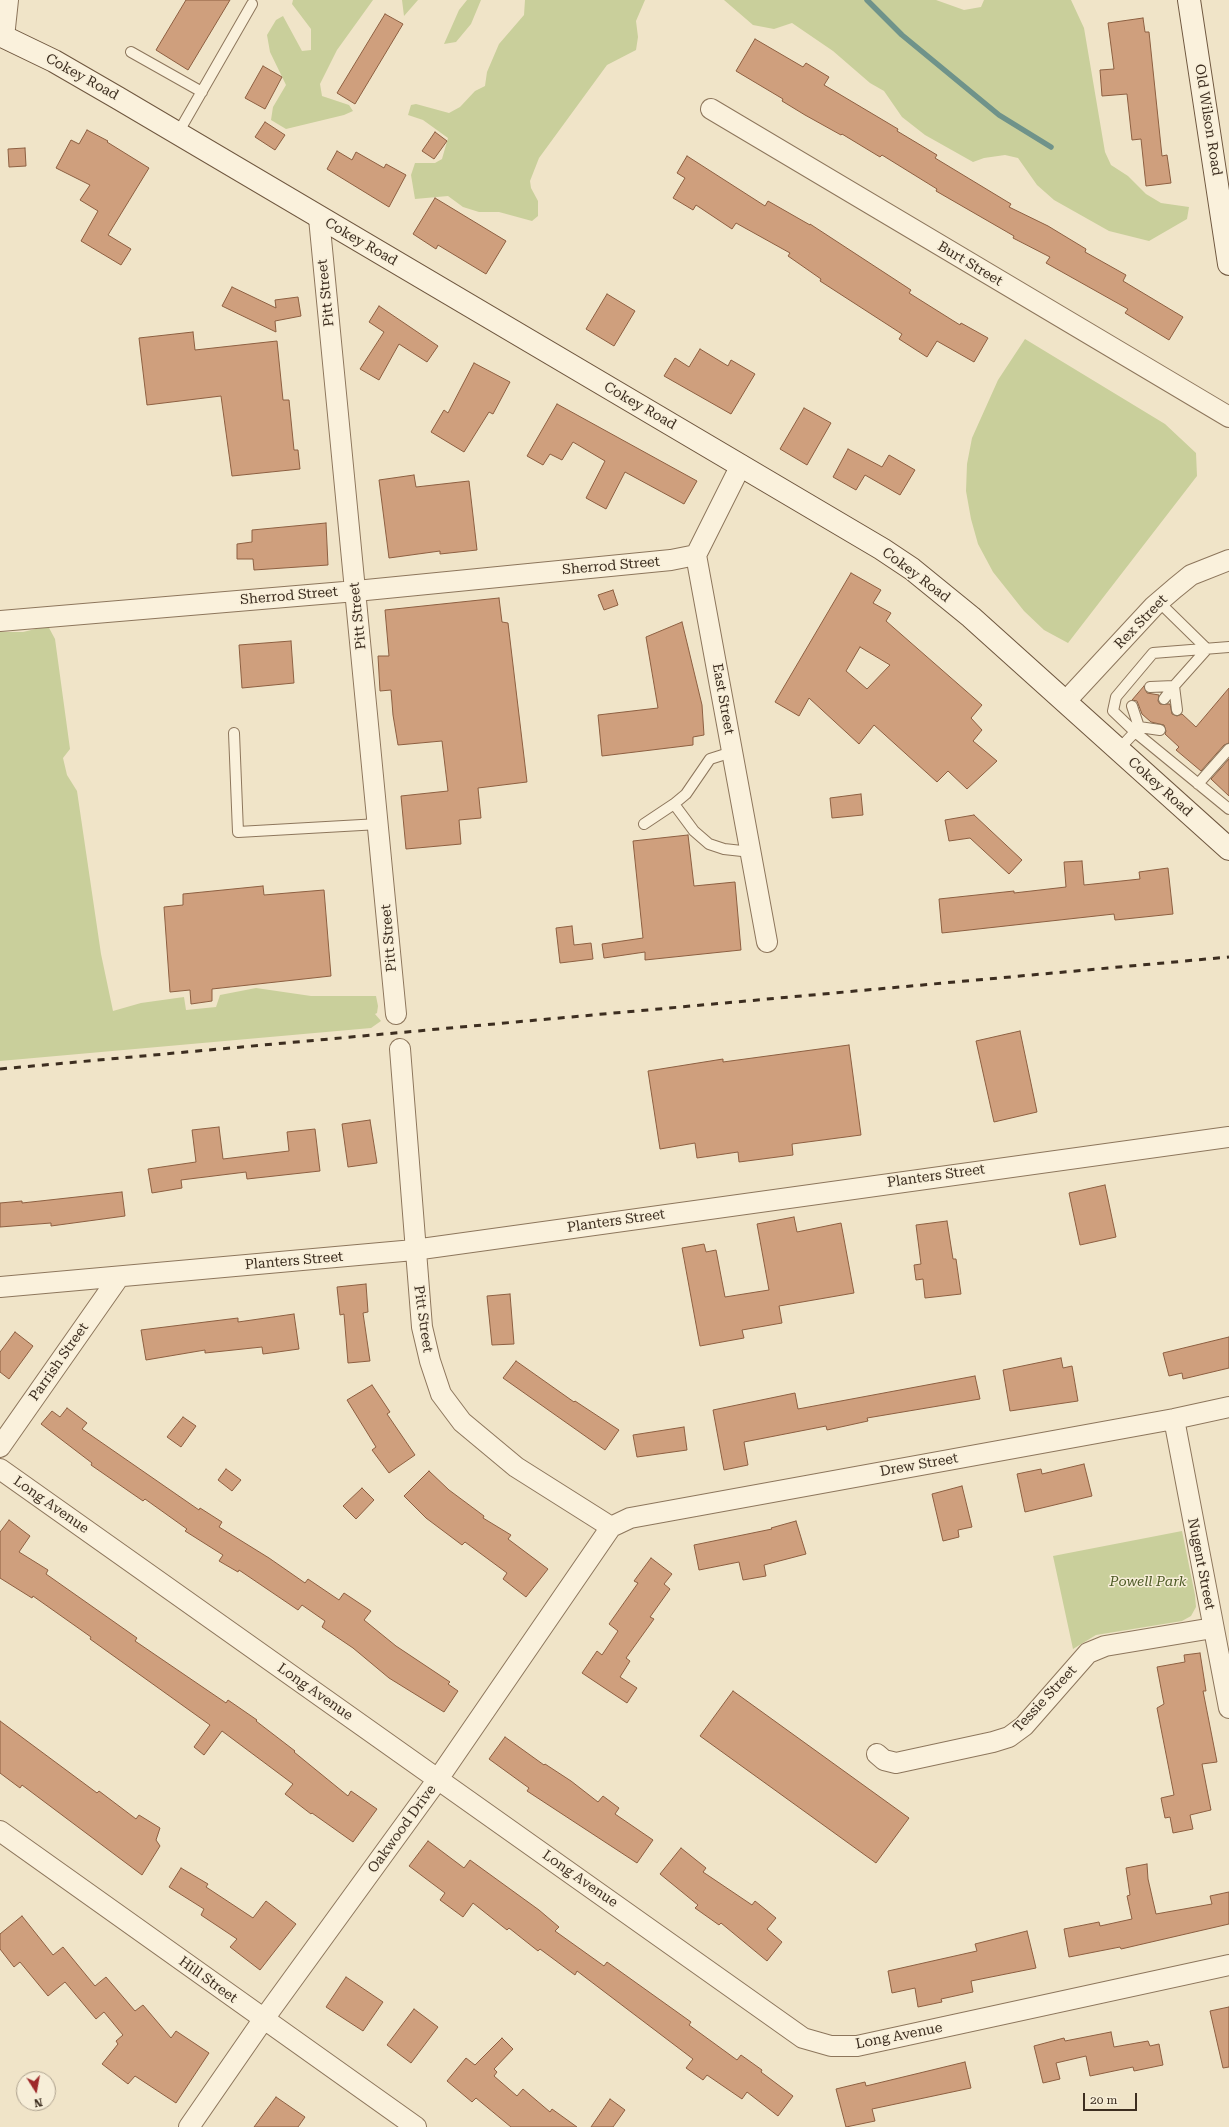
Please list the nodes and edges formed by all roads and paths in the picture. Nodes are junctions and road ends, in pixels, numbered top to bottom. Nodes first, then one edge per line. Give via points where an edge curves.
1 (8, 0) edge
2 (1189, 0) edge
3 (252, 4) dead end
4 (2, 36) edge
5 (131, 52) dead end
6 (202, 92) junction
7 (711, 109) dead end
8 (178, 133) junction
9 (319, 218) junction
10 (1227, 231) edge
11 (1229, 264) edge
12 (1229, 417) edge
13 (741, 465) junction
14 (696, 555) junction
15 (1229, 560) edge
16 (356, 591) junction
17 (1159, 602) junction
18 (0, 620) edge
19 (1229, 647) edge
20 (1207, 649) junction
21 (1174, 686) junction
22 (1150, 687) dead end
23 (1164, 699) dead end
24 (1065, 702) junction
25 (1132, 706) dead end
26 (1177, 710) dead end
27 (1146, 719) dead end
28 (1137, 730) junction
29 (1160, 730) dead end
30 (234, 733) dead end
31 (1229, 749) edge
32 (1118, 750) junction
33 (732, 752) junction
34 (1198, 784) junction
35 (674, 804) junction
36 (1229, 809) edge
37 (379, 824) junction
38 (644, 824) dead end
39 (1229, 849) edge
40 (751, 852) junction
41 (767, 942) dead end
42 (396, 1014) dead end
43 (400, 1049) dead end
44 (1229, 1137) edge
45 (414, 1250) junction
46 (119, 1276) junction
47 (0, 1287) edge
48 (1229, 1407) edge
49 (1174, 1419) junction
50 (0, 1447) edge
51 (0, 1469) edge
52 (612, 1527) junction
53 (1213, 1628) junction
54 (1229, 1708) edge
55 (877, 1754) dead end
56 (438, 1779) junction
57 (0, 1831) edge
58 (1229, 1965) edge
59 (263, 2020) junction
60 (189, 2127) edge
61 (416, 2127) edge

1 - 4 street
2 - 10 street, Old Wilson Road
3 - 6 lane
4 - 8 street, Cokey Road via 54,61
5 - 6 lane
6 - 8 lane
7 - 12 street, Burt Street
8 - 9 street, Cokey Road
9 - 13 street, Cokey Road
9 - 16 street, Pitt Street
10 - 11 street, Old Wilson Road
13 - 14 street
13 - 24 street, Cokey Road via 912,569 1018,658
14 - 16 street, Sherrod Street via 672,560
14 - 33 street, East Street
15 - 17 street, Rex Street via 1191,575
16 - 18 street, Sherrod Street
16 - 37 street, Pitt Street
17 - 20 lane
17 - 24 street, Rex Street
19 - 20 lane
20 - 21 lane
20 - 28 lane via 1153,653 1116,696 1113,711
21 - 22 lane
21 - 23 lane
21 - 26 lane
24 - 32 street, Cokey Road
25 - 28 lane
27 - 28 lane
28 - 29 lane
28 - 32 lane
28 - 34 lane
30 - 37 lane via 238,832
31 - 34 lane
32 - 39 street, Cokey Road
33 - 35 lane via 710,759 686,794
33 - 40 street, East Street
34 - 36 lane
35 - 38 lane
35 - 40 lane via 694,831 709,844 724,849
37 - 42 street, Pitt Street
40 - 41 street, East Street
43 - 45 street, Pitt Street
44 - 45 street, Planters Street
45 - 46 street, Planters Street
45 - 52 street, Pitt Street via 422,1327 441,1394 462,1422 516,1467
46 - 47 street, Planters Street
46 - 50 street, Parrish Street
48 - 49 street, Drew Street
49 - 52 street, Drew Street via 630,1518
49 - 53 street, Nugent Street
51 - 56 street, Long Avenue
52 - 56 street, Oakwood Drive
53 - 54 street, Nugent Street
53 - 55 street, Tessie Street via 1105,1646 1088,1653 1024,1726 1009,1737 896,1763 884,1760
56 - 58 street, Long Avenue via 804,2038 831,2046 857,2046
56 - 59 street, Oakwood Drive
57 - 59 street, Hill Street
59 - 60 street, Oakwood Drive
59 - 61 street, Hill Street

